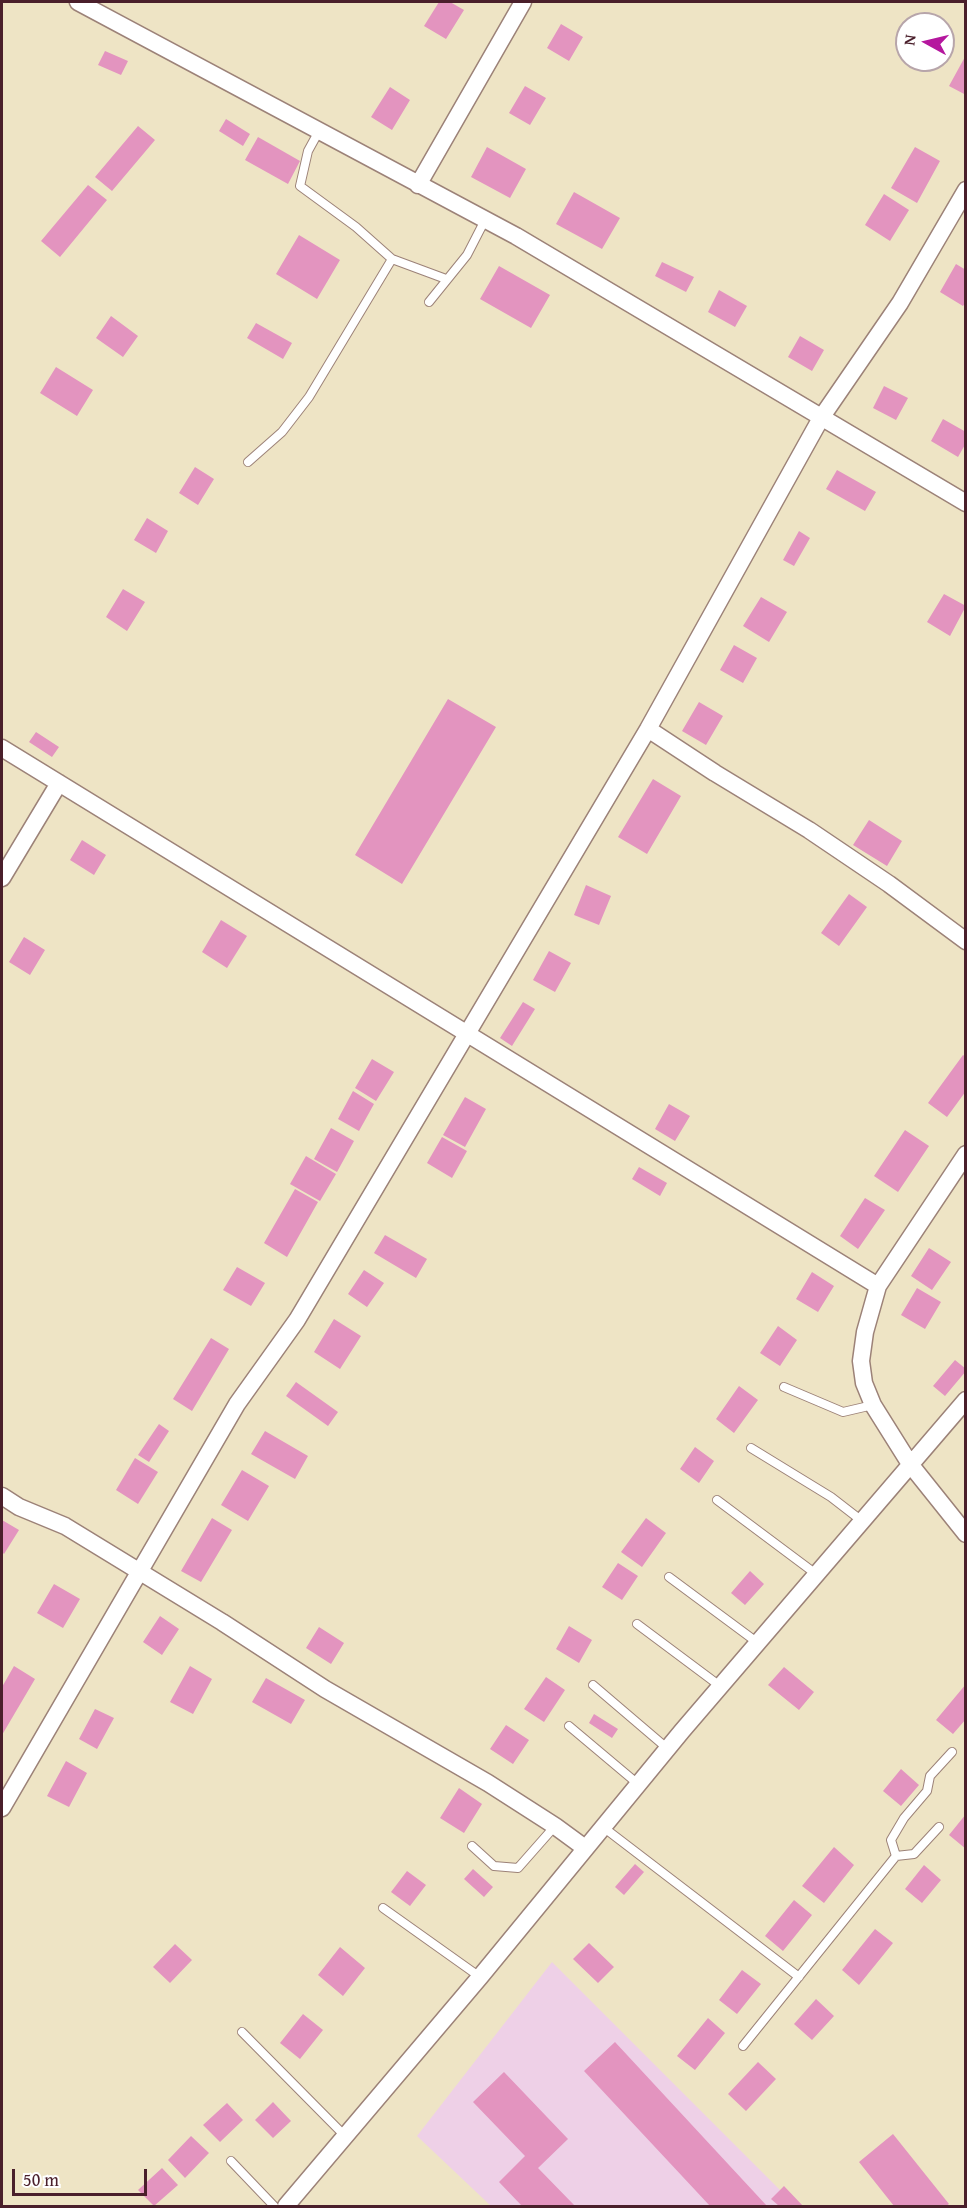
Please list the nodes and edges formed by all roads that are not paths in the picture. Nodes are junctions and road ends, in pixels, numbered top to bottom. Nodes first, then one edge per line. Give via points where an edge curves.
1 (78, 2) edge
2 (523, 2) edge
3 (319, 130) junction
4 (418, 185) junction
5 (966, 190) edge
6 (485, 220) junction
7 (392, 259) junction
8 (446, 279) junction
9 (429, 302) dead end
10 (821, 418) junction
11 (248, 462) dead end
12 (966, 503) edge
13 (648, 729) junction
14 (2, 748) edge
15 (58, 783) junction
16 (2, 878) edge
17 (966, 941) edge
18 (466, 1034) junction
19 (966, 1154) edge
20 (878, 1286) junction
21 (784, 1387) dead end
22 (966, 1400) edge
23 (873, 1405) junction
24 (751, 1448) dead end
25 (910, 1464) junction
26 (2, 1496) edge
27 (717, 1500) dead end
28 (862, 1521) junction
29 (966, 1534) edge
30 (140, 1572) junction
31 (816, 1574) junction
32 (669, 1577) dead end
33 (637, 1624) dead end
34 (758, 1643) junction
35 (593, 1685) dead end
36 (720, 1686) junction
37 (569, 1726) dead end
38 (668, 1749) junction
39 (952, 1752) dead end
40 (638, 1784) junction
41 (2, 1808) edge
42 (555, 1826) junction
43 (603, 1827) junction
44 (939, 1827) dead end
45 (472, 1846) dead end
46 (585, 1848) junction
47 (896, 1856) junction
48 (383, 1908) dead end
49 (480, 1977) junction
50 (799, 1977) junction
51 (242, 2032) dead end
52 (743, 2046) dead end
53 (345, 2136) junction
54 (231, 2161) dead end
55 (274, 2206) edge
56 (286, 2206) edge

1 - 3 street
2 - 4 street
3 - 4 street
3 - 7 lane via 308,151 300,186
4 - 6 street
5 - 10 street via 900,303
6 - 8 lane via 467,255
6 - 10 street
7 - 8 lane
7 - 11 lane via 309,397 282,432
8 - 9 lane
10 - 12 street
10 - 13 street
13 - 17 street via 809,830
13 - 18 street
14 - 15 street
15 - 16 street
15 - 18 street
18 - 20 street
18 - 30 street via 297,1320 237,1404
19 - 20 street
20 - 23 street via 861,1361
21 - 23 lane via 843,1412
22 - 25 street
23 - 25 street
24 - 28 lane via 831,1497
25 - 28 street
25 - 29 street
26 - 30 street via 65,1526
27 - 31 lane
28 - 31 street
30 - 41 street
30 - 42 street via 325,1689
31 - 34 street
32 - 34 lane
33 - 36 lane
34 - 36 street
35 - 38 lane
36 - 38 street
37 - 40 lane
38 - 40 street
39 - 47 lane via 930,1776 927,1791 891,1840
40 - 43 street
42 - 45 lane via 518,1868 494,1866
42 - 46 street
43 - 46 street
43 - 50 lane
44 - 47 lane via 914,1854
46 - 49 street
47 - 50 lane
48 - 49 lane
49 - 53 street
50 - 52 lane
51 - 53 lane
53 - 56 street
54 - 55 lane

